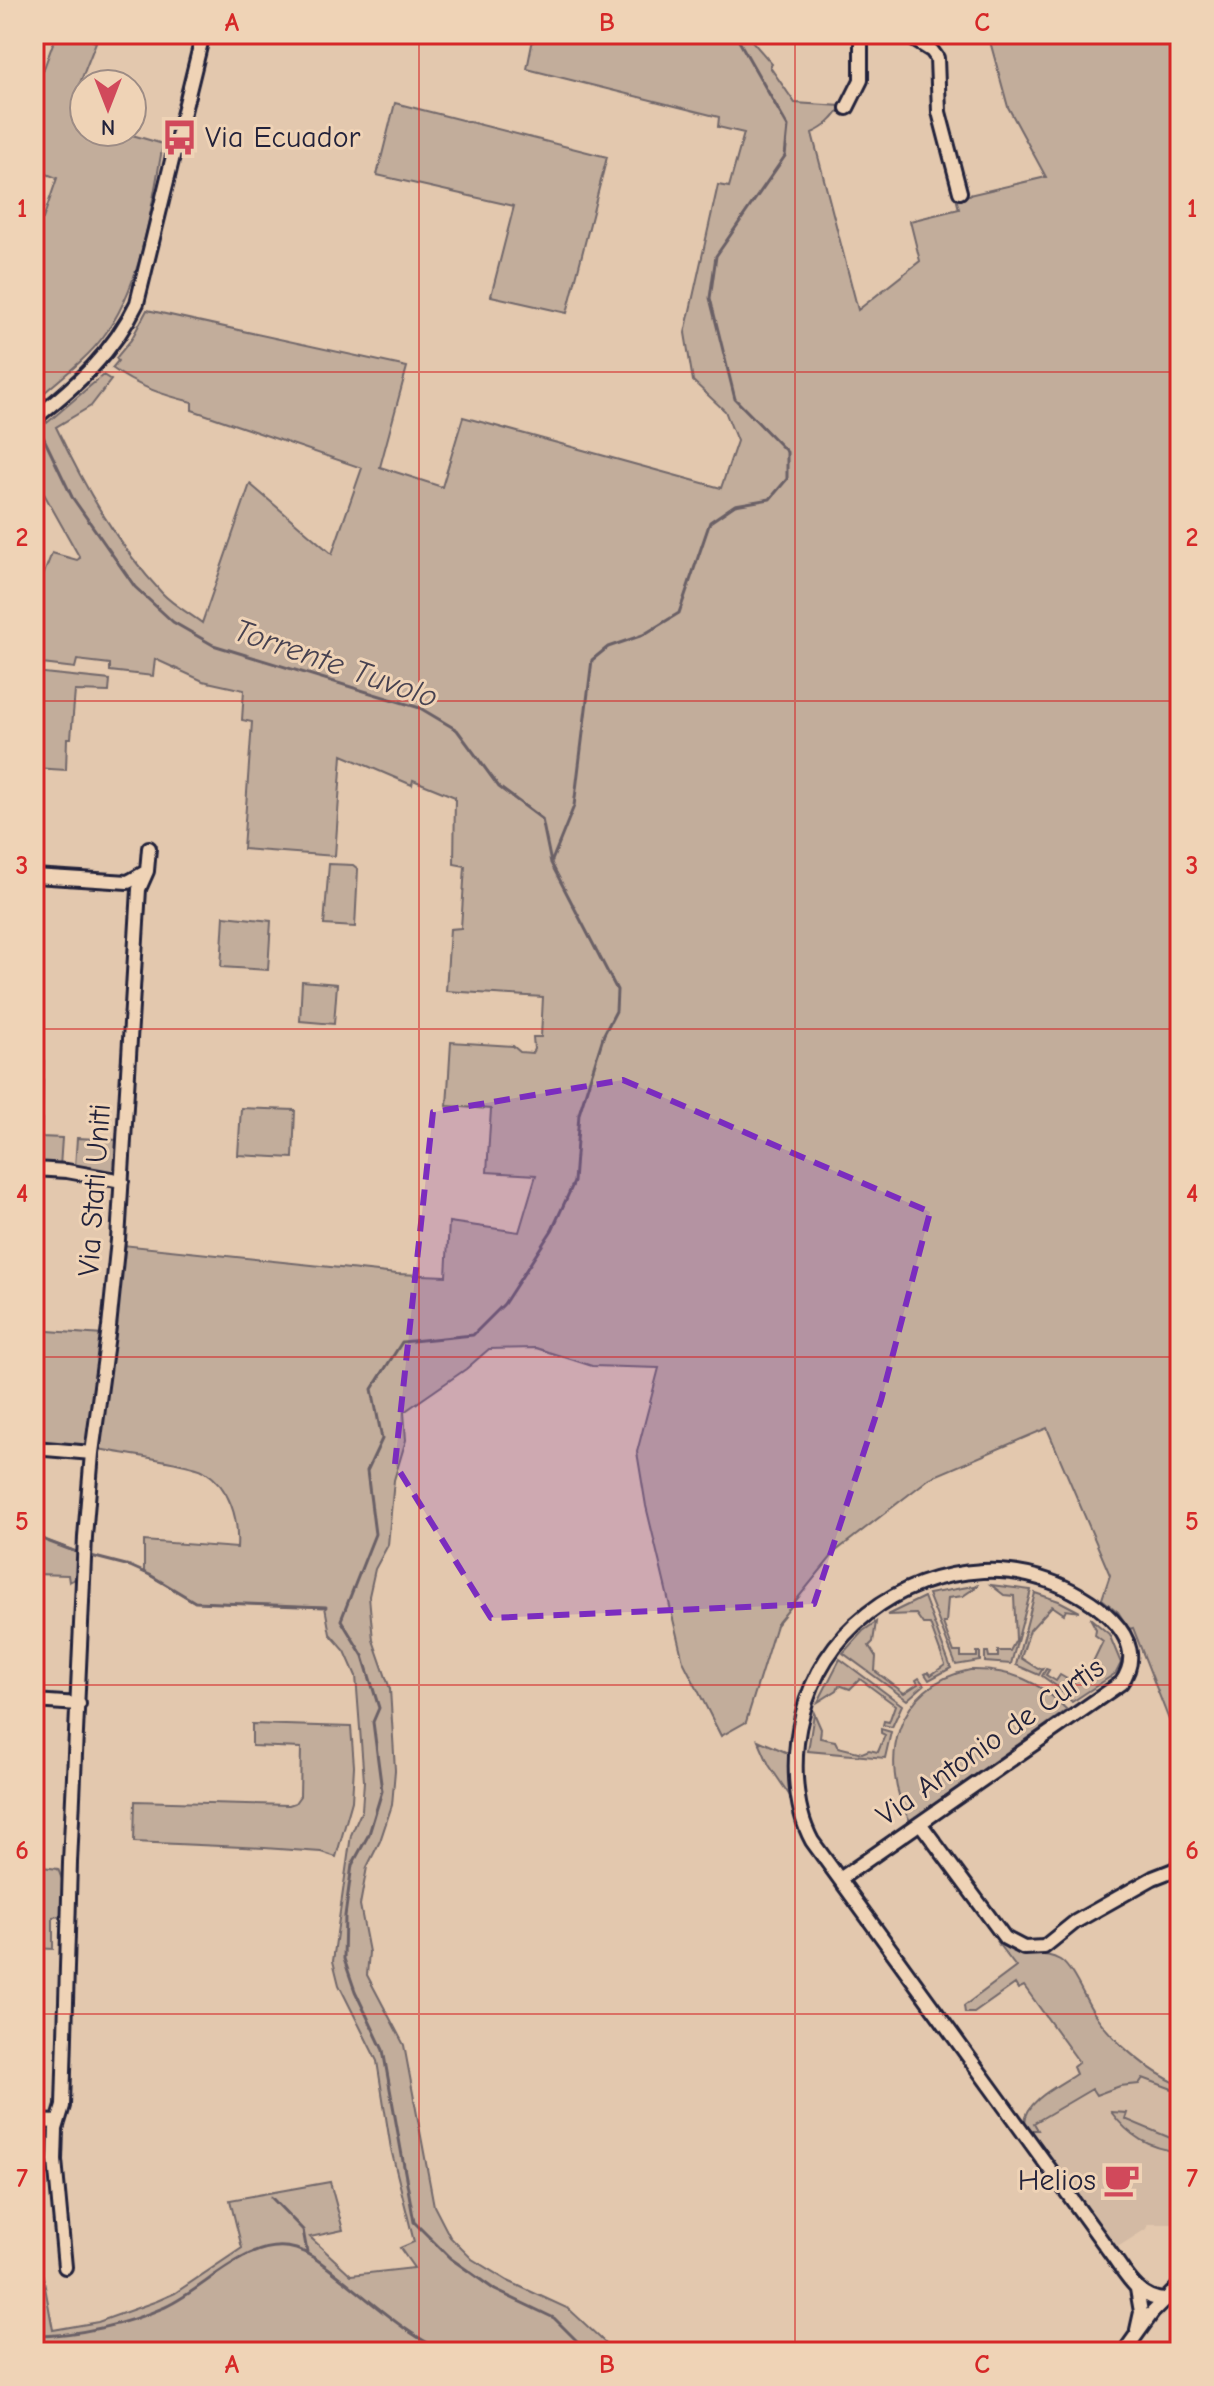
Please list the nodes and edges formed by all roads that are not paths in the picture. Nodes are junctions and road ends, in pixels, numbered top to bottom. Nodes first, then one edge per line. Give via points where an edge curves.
1 (203, 34) edge
2 (861, 34) edge
3 (905, 34) edge
4 (847, 108) dead end
5 (960, 192) dead end
6 (34, 419) edge
7 (149, 848) dead end
8 (34, 876) edge
9 (133, 885) junction
10 (34, 1169) edge
11 (122, 1181) junction
12 (34, 1448) edge
13 (92, 1453) junction
14 (34, 1701) edge
15 (79, 1704) junction
16 (920, 1823) junction
17 (1179, 1870) edge
18 (840, 1879) junction
19 (34, 2121) edge
20 (58, 2122) junction
21 (65, 2267) dead end
22 (1180, 2285) edge
23 (1136, 2286) junction
24 (1165, 2300) junction
25 (1135, 2334) junction
26 (1124, 2352) edge

1 - 6 street via 137,303 117,341
2 - 4 street via 861,80
3 - 5 street via 937,58 939,112
7 - 9 street, Via Stati Uniti via 147,871
8 - 9 street
9 - 11 street, Via Stati Uniti
10 - 11 street
11 - 13 street, Via Stati Uniti
12 - 13 street
13 - 15 street, Via Stati Uniti
14 - 15 street
15 - 20 street via 63,2106
16 - 17 street via 1005,1938 1024,1948 1044,1947 1075,1922 1153,1878
16 - 18 street, Via Antonio de Curtis
16 - 18 street, Via Antonio de Curtis via 1121,1683 1132,1660 1115,1621 1050,1581 985,1571 923,1582 861,1617 811,1684 799,1727 805,1828
18 - 23 street, Via Antonio de Curtis
19 - 20 street
20 - 21 street via 55,2160
22 - 24 street
23 - 24 street via 1151,2298
23 - 25 street via 1141,2312
24 - 25 street
25 - 26 street

